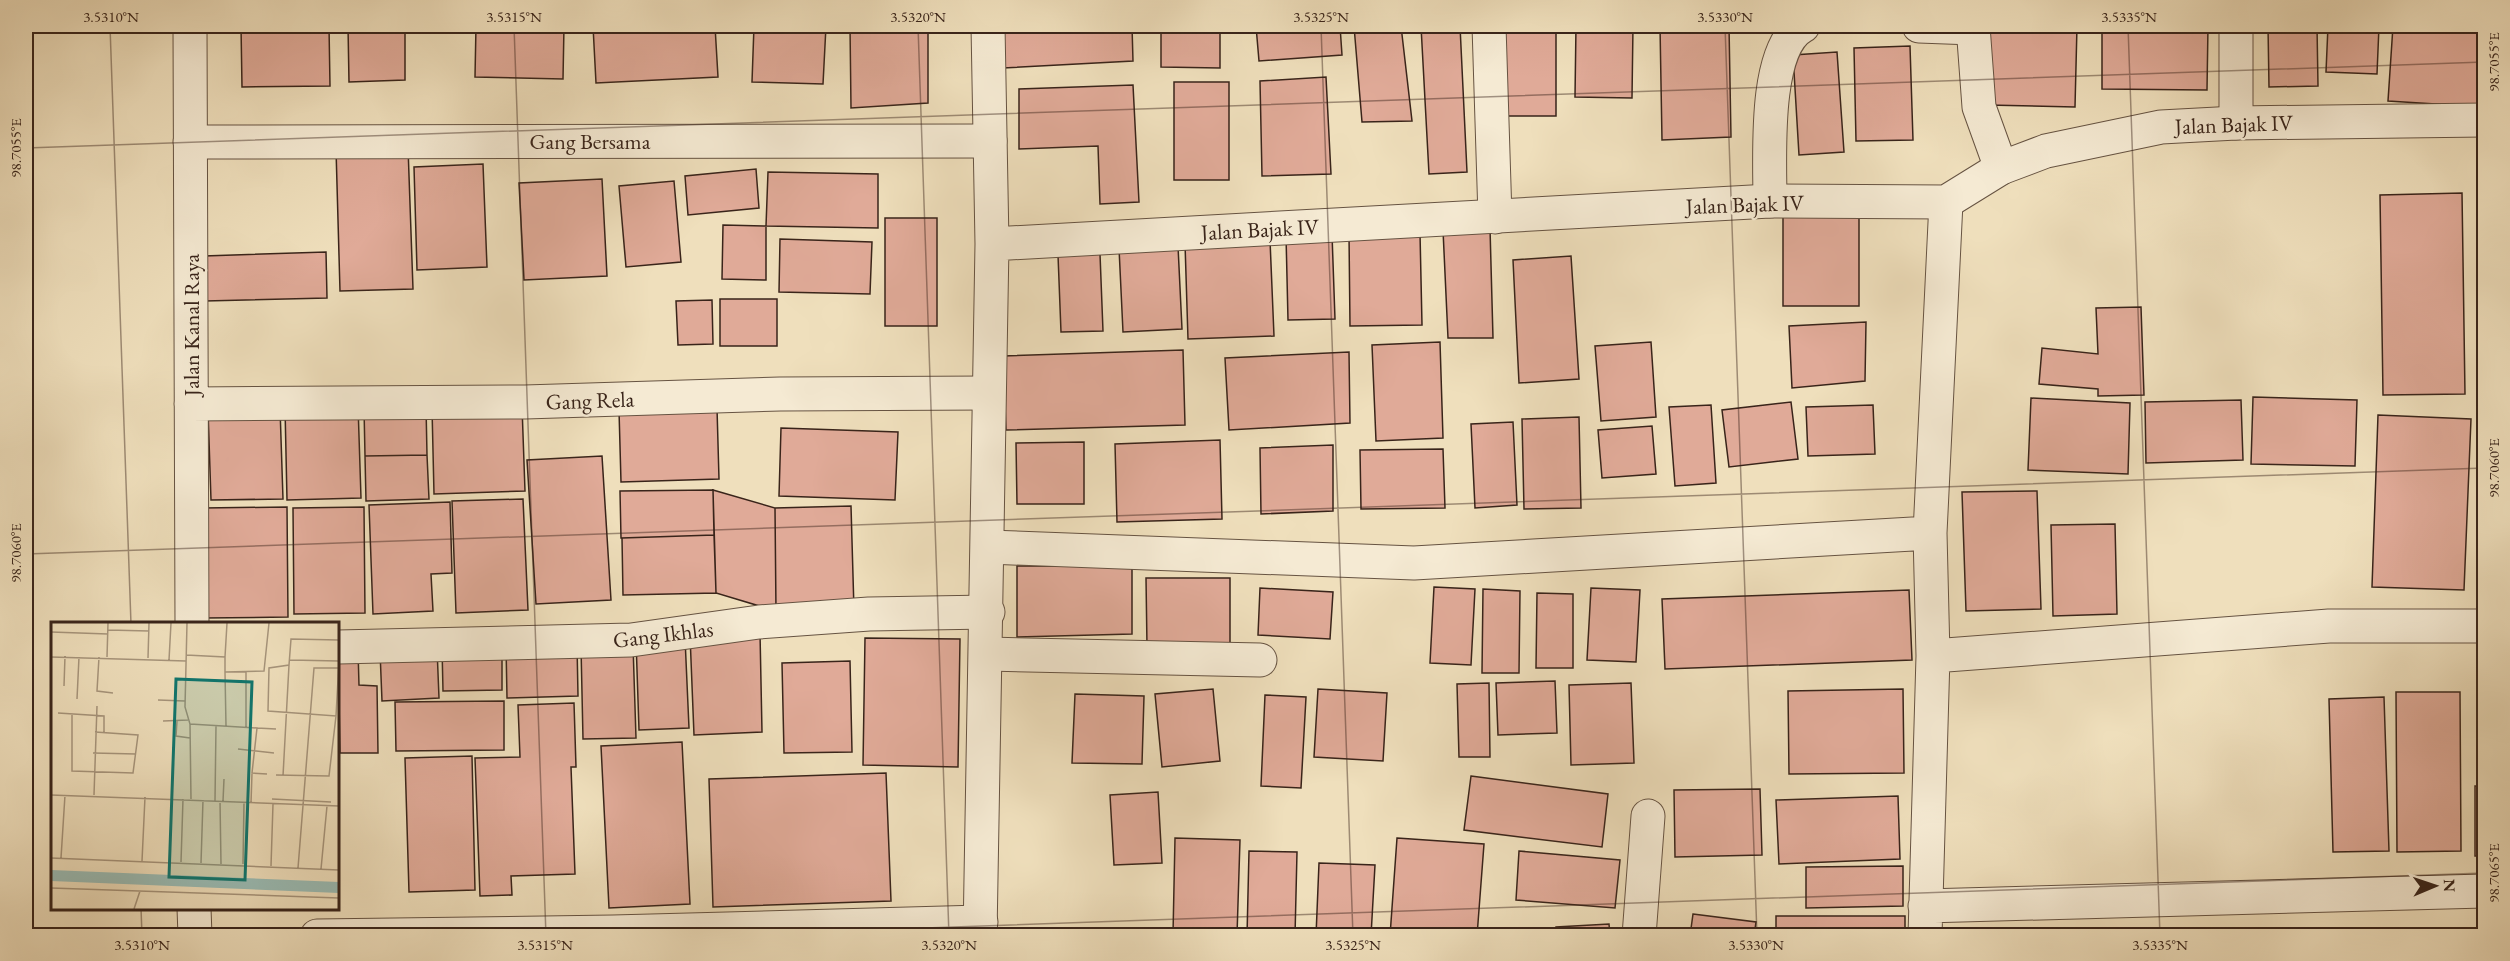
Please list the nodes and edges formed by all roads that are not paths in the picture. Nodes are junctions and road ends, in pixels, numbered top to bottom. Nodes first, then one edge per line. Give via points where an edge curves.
1 (190, 26) edge
2 (988, 26) edge
3 (1489, 26) edge
4 (1803, 26) edge
5 (1920, 26) edge
6 (2236, 26) edge
7 (1973, 27) edge
8 (2484, 120) edge
9 (2236, 123) junction
10 (990, 141) junction
11 (190, 142) junction
12 (2001, 168) junction
13 (1770, 201) junction
14 (1946, 202) junction
15 (1495, 217) junction
16 (992, 244) junction
17 (988, 393) junction
18 (191, 404) junction
19 (1930, 533) junction
20 (988, 548) junction
21 (988, 612) junction
22 (192, 622) edge
23 (2484, 626) edge
24 (339, 647) edge
25 (987, 654) junction
26 (1933, 656) junction
27 (1260, 660) dead end
28 (1648, 816) dead end
29 (2484, 891) edge
30 (194, 910) edge
31 (1925, 921) edge
32 (981, 929) edge
33 (195, 936) edge
34 (318, 936) edge
35 (1639, 936) edge

1 - 11 street, Jalan Kanal Raya
2 - 10 street
3 - 15 street
4 - 13 street via 1793,31 1776,64
5 - 7 street
6 - 9 street
7 - 12 street via 1979,107
8 - 9 street, Jalan Bajak IV
9 - 12 street, Jalan Bajak IV via 2161,127 2046,151
10 - 11 street, Gang Bersama
10 - 16 street
11 - 18 street, Jalan Kanal Raya
12 - 14 street, Jalan Bajak IV
13 - 14 street, Jalan Bajak IV
13 - 15 street, Jalan Bajak IV
14 - 19 street
15 - 16 street, Jalan Bajak IV
16 - 17 street
17 - 18 street, Gang Rela
17 - 20 street
18 - 22 street, Jalan Kanal Raya
19 - 20 street via 1414,563
19 - 26 street
20 - 21 street
21 - 24 street, Gang Ikhlas via 770,621 631,640
21 - 25 street
23 - 26 street via 2329,626
25 - 27 street
25 - 32 street
26 - 31 street
28 - 35 street
29 - 31 street
30 - 33 street
32 - 34 street

